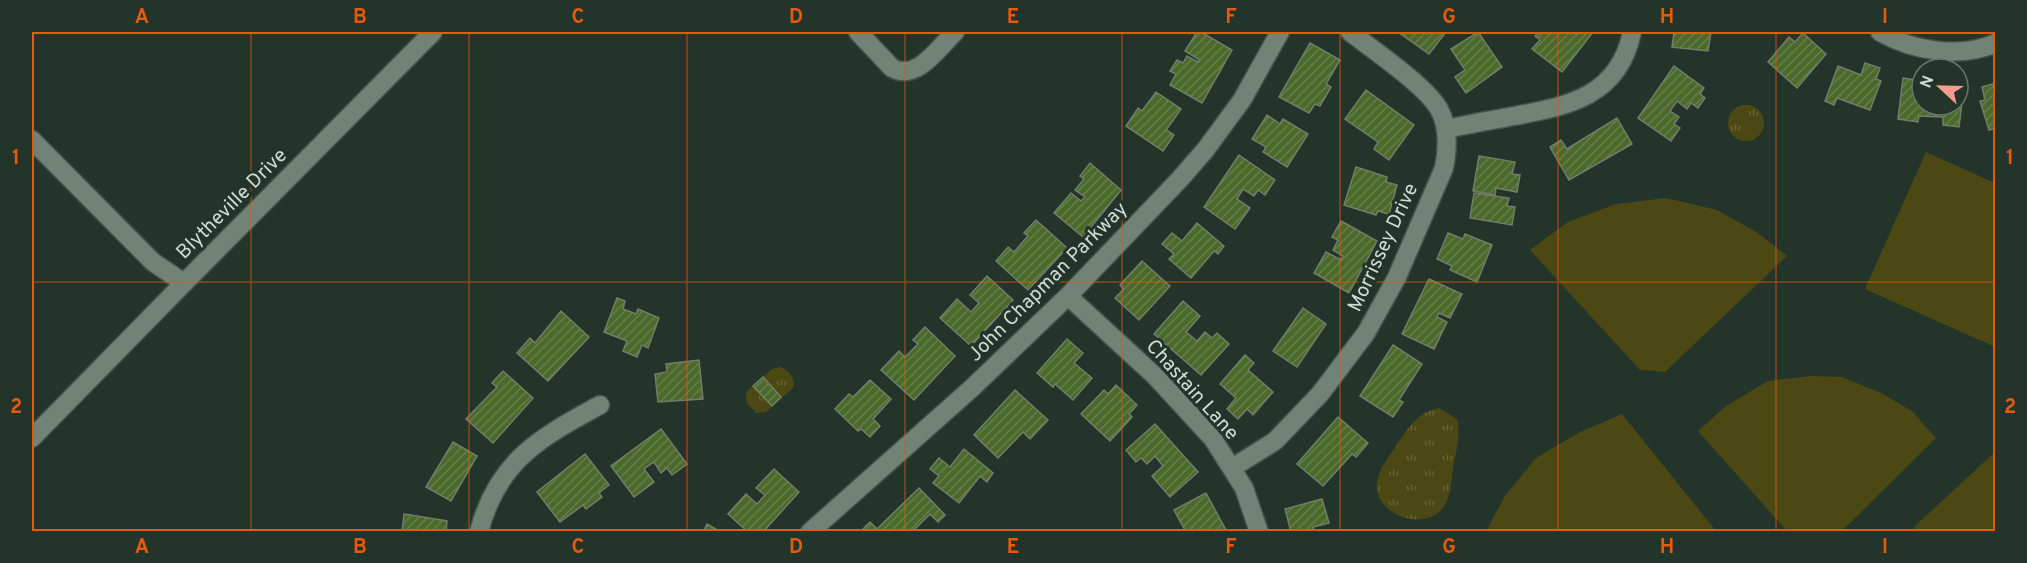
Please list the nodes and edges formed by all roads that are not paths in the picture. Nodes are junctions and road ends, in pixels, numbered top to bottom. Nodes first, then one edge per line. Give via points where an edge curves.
1 (433, 32) edge
2 (858, 32) edge
3 (955, 32) edge
4 (1280, 32) edge
5 (1350, 32) edge
6 (1632, 32) edge
7 (1880, 32) edge
8 (1995, 43) edge
9 (1446, 129) junction
10 (32, 140) edge
11 (184, 283) junction
12 (1068, 296) junction
13 (600, 405) dead end
14 (32, 438) edge
15 (1232, 468) junction
16 (479, 531) edge
17 (810, 531) edge
18 (1259, 531) edge

1 - 11 street, Blytheville Drive
2 - 3 street via 898,72 916,70
4 - 12 street, John Chapman Parkway via 1242,100 1206,149
5 - 9 street, Morrissey Drive via 1425,91 1438,108
6 - 9 street via 1620,64 1604,84 1583,99 1561,108
7 - 8 street via 1906,43 1959,52
9 - 15 street, Morrissey Drive via 1448,151 1444,168 1397,278 1366,333 1320,394 1275,441
10 - 11 street, Blytheville Drive via 153,262
11 - 14 street
12 - 15 street, Chastain Lane via 1155,376 1213,438
12 - 17 street, John Chapman Parkway via 973,387
13 - 16 street via 527,449 506,474 484,513
15 - 18 street, Chastain Lane via 1244,488

